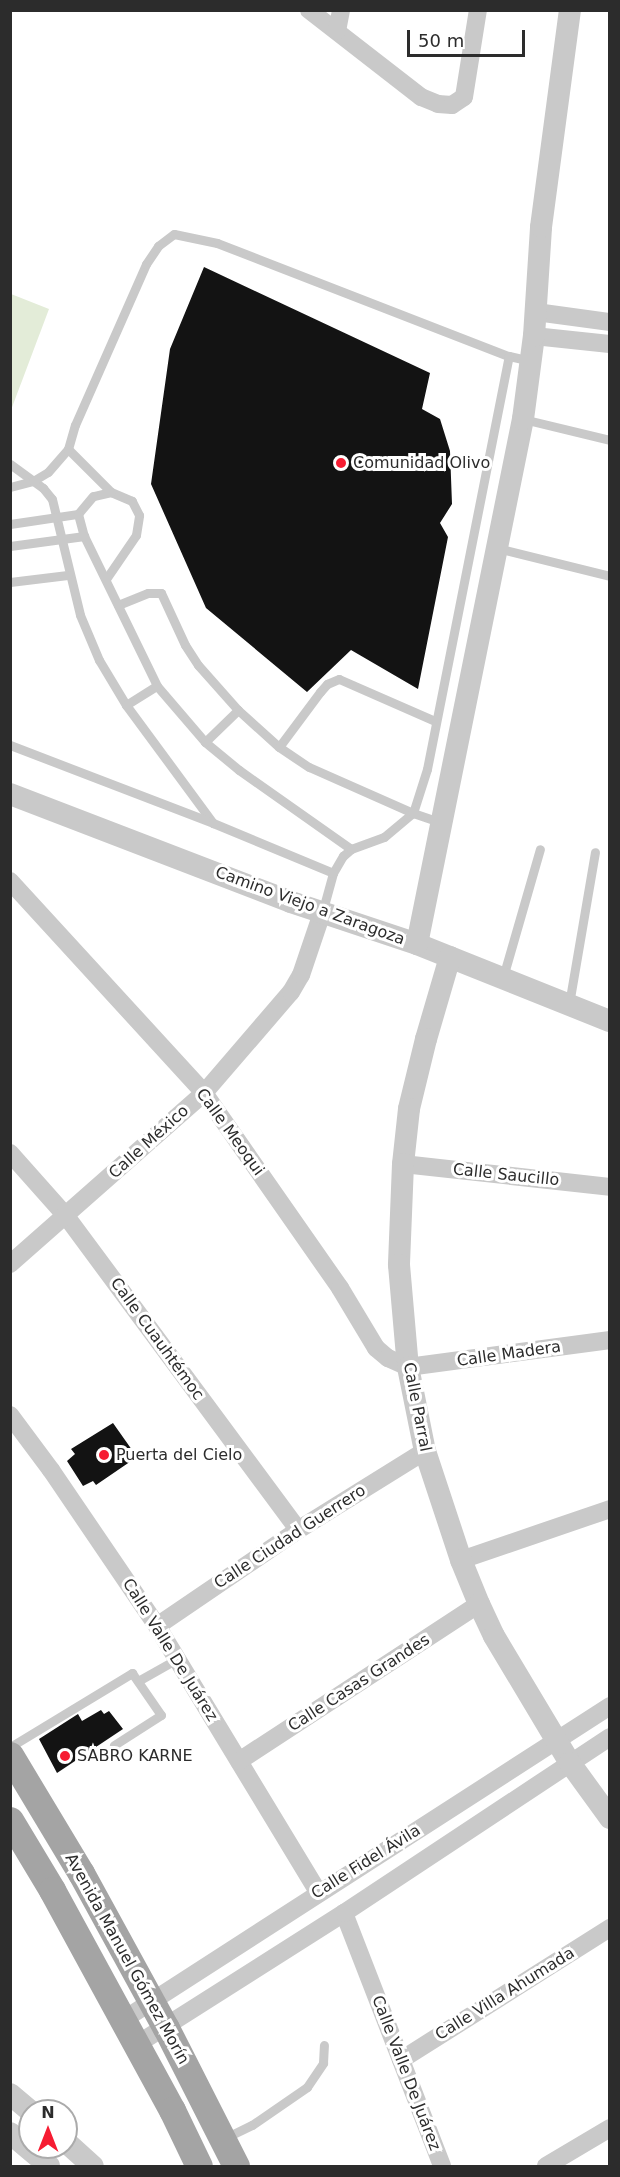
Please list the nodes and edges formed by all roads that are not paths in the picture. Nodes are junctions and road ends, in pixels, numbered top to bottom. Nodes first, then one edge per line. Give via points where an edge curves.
1 (309, 10) edge
2 (341, 10) edge
3 (478, 10) edge
4 (570, 10) edge
5 (337, 31) junction
6 (536, 312) junction
7 (609, 322) edge
8 (534, 336) junction
9 (609, 344) edge
10 (508, 356) junction
11 (531, 361) junction
12 (523, 419) junction
13 (609, 440) edge
14 (68, 449) junction
15 (10, 464) edge
16 (33, 481) junction
17 (10, 487) edge
18 (111, 492) junction
19 (78, 514) junction
20 (55, 518) junction
21 (10, 524) edge
22 (84, 536) junction
23 (59, 538) junction
24 (10, 546) edge
25 (497, 548) junction
26 (68, 574) junction
27 (609, 576) edge
28 (106, 579) junction
29 (10, 582) edge
30 (118, 605) junction
31 (157, 686) junction
32 (126, 705) junction
33 (238, 710) junction
34 (435, 721) junction
35 (205, 742) junction
36 (10, 745) edge
37 (279, 747) junction
38 (10, 794) edge
39 (413, 813) junction
40 (213, 823) junction
41 (442, 823) junction
42 (351, 849) junction
43 (540, 849) dead end
44 (595, 852) dead end
45 (333, 873) junction
46 (10, 881) edge
47 (321, 913) junction
48 (417, 944) junction
49 (450, 957) junction
50 (503, 978) junction
51 (569, 1005) junction
52 (609, 1021) edge
53 (204, 1093) junction
54 (10, 1153) edge
55 (403, 1164) junction
56 (609, 1187) edge
57 (66, 1216) junction
58 (10, 1264) edge
59 (609, 1340) edge
60 (408, 1367) junction
61 (10, 1415) edge
62 (425, 1451) junction
63 (609, 1509) edge
64 (298, 1530) junction
65 (461, 1560) junction
66 (479, 1604) junction
67 (157, 1626) junction
68 (177, 1659) junction
69 (138, 1681) junction
70 (609, 1706) edge
71 (609, 1737) edge
72 (557, 1742) junction
73 (114, 1745) dead end
74 (10, 1747) edge
75 (10, 1755) edge
76 (238, 1761) junction
77 (570, 1763) junction
78 (609, 1818) edge
79 (10, 1820) edge
80 (318, 1892) junction
81 (344, 1913) junction
82 (609, 1928) edge
83 (151, 2003) junction
84 (123, 2020) junction
85 (166, 2028) junction
86 (136, 2045) junction
87 (324, 2045) dead end
88 (401, 2060) junction
89 (609, 2128) edge
90 (10, 2133) edge
91 (223, 2139) junction
92 (78, 2153) edge
93 (49, 2166) edge
94 (93, 2166) edge
95 (199, 2166) edge
96 (236, 2166) edge
97 (442, 2166) edge
98 (546, 2166) edge

1 - 5 street
2 - 5 street
3 - 5 street via 464,97 452,105 421,97
4 - 6 street via 541,226
6 - 7 street
6 - 8 street
8 - 9 street
8 - 11 street
10 - 11 lane
10 - 14 lane via 217,243 174,234 158,246 146,264
10 - 34 lane
11 - 12 street
12 - 13 lane
12 - 25 street
14 - 16 lane via 48,472
14 - 18 lane
15 - 16 lane
16 - 17 lane
16 - 20 lane via 52,499
18 - 19 lane via 93,496
18 - 28 lane via 132,501 138,515 136,535
19 - 20 lane
19 - 22 lane
20 - 21 lane
20 - 23 lane
22 - 23 lane
22 - 28 lane
23 - 24 lane
23 - 26 lane
25 - 27 lane
25 - 41 street
26 - 29 lane
26 - 32 lane via 99,660
28 - 30 lane
30 - 31 lane
30 - 33 lane via 148,593 161,593 198,665
31 - 32 lane
31 - 35 lane
32 - 40 lane
33 - 35 lane
33 - 37 lane
34 - 37 lane via 339,679 327,684
34 - 39 lane via 427,769
35 - 42 lane
36 - 40 lane
37 - 39 lane via 309,767
38 - 47 street, Camino Viejo a Zaragoza
39 - 41 lane
39 - 42 lane via 384,837
40 - 45 lane
41 - 48 street
42 - 45 lane
43 - 50 lane
44 - 51 lane
45 - 47 lane
46 - 53 street, Calle Meoqui
47 - 48 street, Camino Viejo a Zaragoza
47 - 53 street, Calle México via 301,975 291,992
48 - 49 street, Camino Viejo a Zaragoza
49 - 50 street, Camino Viejo a Zaragoza
49 - 55 street, Calle Parral via 414,1089
50 - 51 street, Camino Viejo a Zaragoza
51 - 52 street, Camino Viejo a Zaragoza
53 - 57 street, Calle México
53 - 60 street, Calle Meoqui via 340,1288 376,1348
54 - 57 street, Calle Cuauhtémoc
55 - 56 street, Calle Saucillo
55 - 60 street, Calle Parral via 399,1265
57 - 58 street, Calle México
57 - 64 street, Calle Cuauhtémoc
59 - 60 street, Calle Madera
60 - 62 street, Calle Parral
61 - 67 street, Calle Valle De Juárez
62 - 64 street, Calle Ciudad Guerrero
62 - 65 street, Calle Parral
63 - 65 street
64 - 67 street, Calle Ciudad Guerrero
65 - 66 street, Calle Parral
66 - 72 street, Calle Parral
66 - 76 street, Calle Casas Grandes
67 - 68 street, Calle Valle De Juárez
68 - 69 lane
68 - 76 street, Calle Valle De Juárez
69 - 73 lane via 161,1715
69 - 74 lane via 132,1673
70 - 72 street, Calle Fidel Ávila
71 - 77 street, Calle Fidel Ávila
72 - 77 street, Calle Parral
72 - 80 street, Calle Fidel Ávila
75 - 83 main road, Avenida Manuel Gómez Morín via 81,1873
76 - 80 street, Calle Valle De Juárez
77 - 78 street, Calle Parral
77 - 81 street, Calle Fidel Ávila
79 - 84 main road, Avenida Manuel Gómez Morín
80 - 83 street, Calle Fidel Ávila
81 - 85 street, Calle Fidel Ávila
81 - 88 street, Calle Valle De Juárez
82 - 88 street, Calle Villa Ahumada
83 - 84 street, Calle Fidel Ávila
83 - 85 main road, Avenida Manuel Gómez Morín
84 - 86 main road, Avenida Manuel Gómez Morín
85 - 86 street, Calle Fidel Ávila
85 - 91 main road, Avenida Manuel Gómez Morín
86 - 95 main road, Avenida Manuel Gómez Morín
87 - 91 lane via 323,2063 307,2087 252,2125
88 - 97 street, Calle Valle De Juárez
89 - 98 street
90 - 93 street
91 - 96 main road, Avenida Manuel Gómez Morín
92 - 94 street

